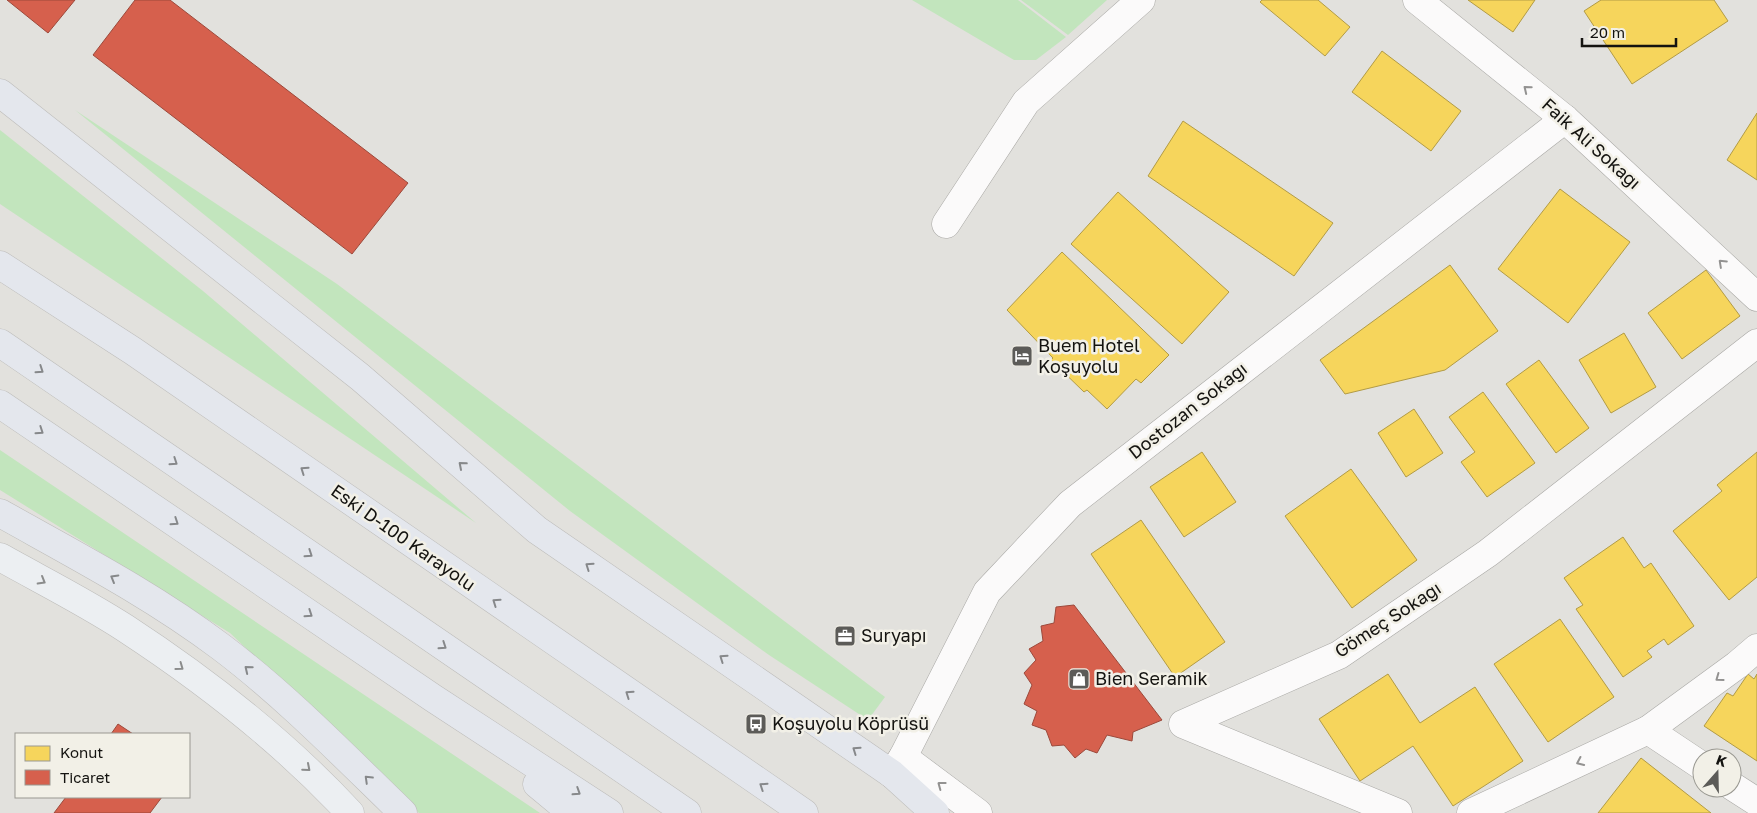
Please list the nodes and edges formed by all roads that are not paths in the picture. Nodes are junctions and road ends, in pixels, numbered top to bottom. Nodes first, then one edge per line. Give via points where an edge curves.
1 (1141, 0) edge
2 (1417, 0) edge
3 (0, 78) edge
4 (0, 93) edge
5 (1565, 119) junction
6 (108, 178) junction
7 (946, 224) dead end
8 (0, 249) edge
9 (0, 266) edge
10 (1757, 297) edge
11 (1757, 342) edge
12 (0, 343) edge
13 (132, 351) junction
14 (0, 404) edge
15 (0, 513) edge
16 (0, 557) edge
17 (1757, 648) edge
18 (433, 698) junction
19 (1648, 730) junction
20 (1692, 759) edge
21 (897, 765) junction
22 (1742, 792) edge
23 (1757, 802) edge
24 (350, 813) edge
25 (403, 813) edge
26 (572, 813) edge
27 (609, 813) edge
28 (687, 813) edge
29 (804, 813) edge
30 (935, 813) edge
31 (978, 813) edge
32 (1398, 813) edge
33 (1471, 813) edge

1 - 7 street via 1026,102
5 -> 2 street, Faik Ali Sokağı
3 - 6 highway
4 - 6 highway
10 -> 5 street, Faik Ali Sokağı
5 - 21 street, Dostozan Sokağı via 1070,504 987,592
21 -> 6 highway via 538,530 360,378
8 - 13 highway
9 - 13 highway, Eski D-100 Karayolu
11 - 32 street, Gömeç Sokağı via 1488,553 1339,655 1183,724
12 -> 28 highway
29 -> 13 highway, Eski D-100 Karayolu
14 -> 18 highway
25 -> 15 highway via 292,705 220,646 144,595
16 -> 24 main road via 125,627 232,704 319,779
17 -> 19 street
18 - 26 highway
18 -> 27 highway
19 - 20 street
19 -> 33 street
21 - 30 highway
31 -> 21 street
22 - 23 street

